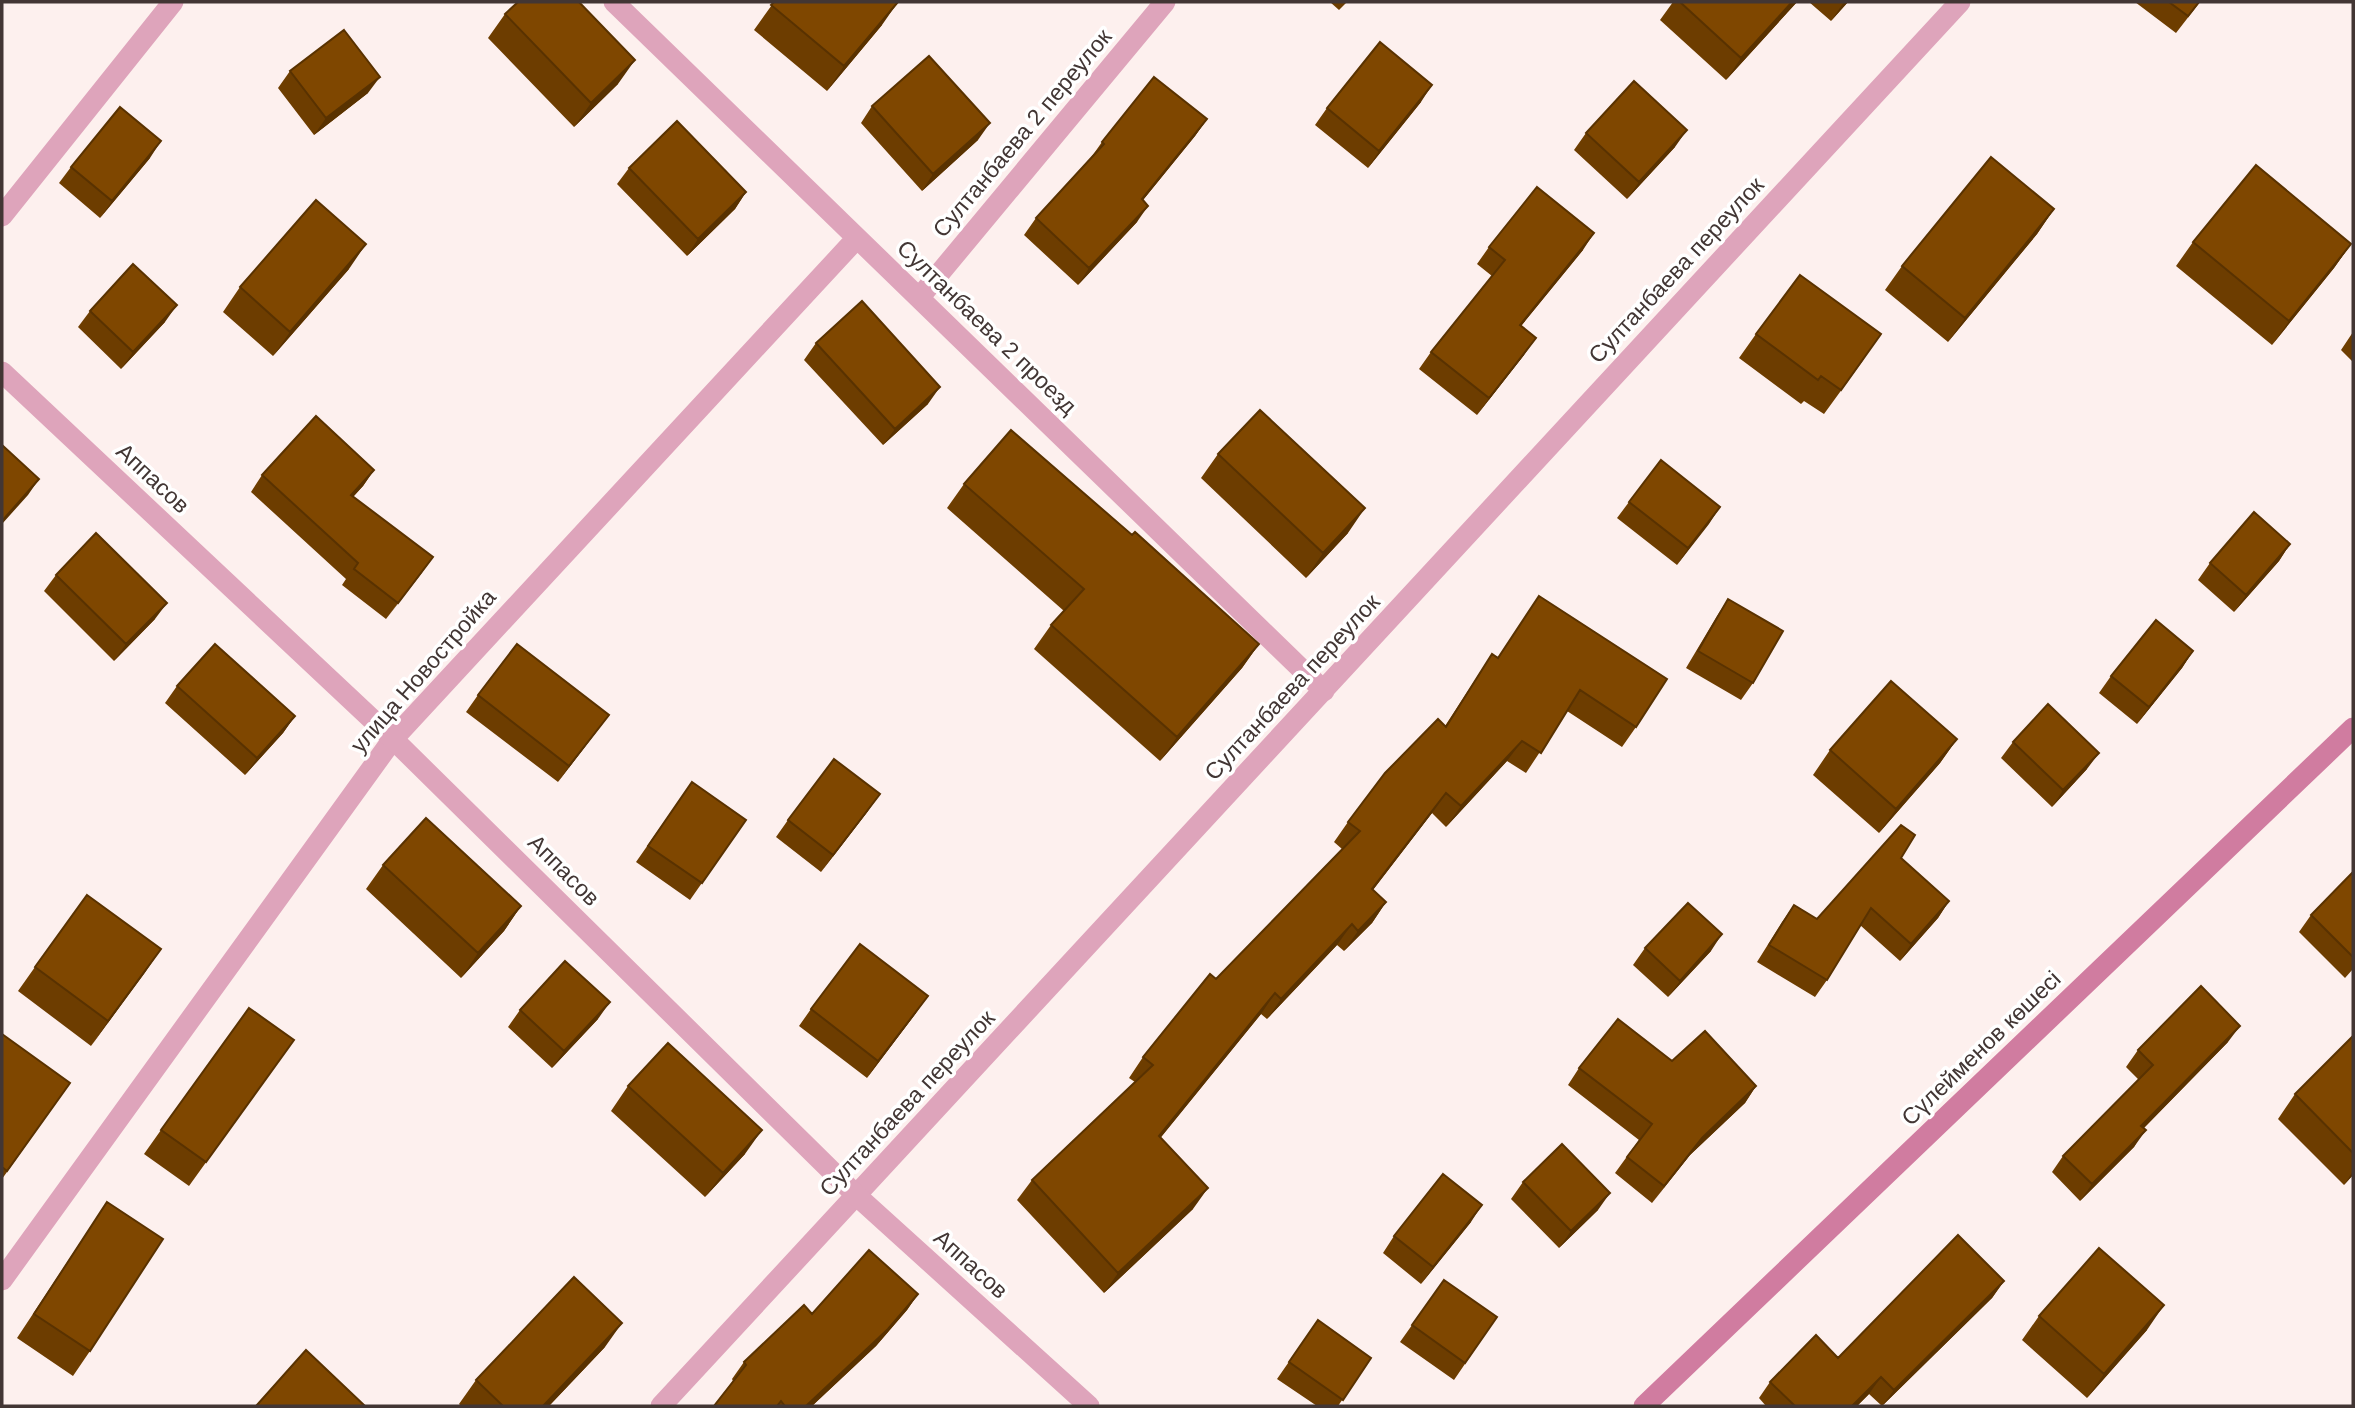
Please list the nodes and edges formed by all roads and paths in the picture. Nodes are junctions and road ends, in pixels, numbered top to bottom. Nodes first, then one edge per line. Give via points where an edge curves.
1 (173, 2) edge
2 (614, 2) edge
3 (1165, 2) edge
4 (1960, 2) edge
5 (2, 216) edge
6 (857, 238) junction
7 (919, 298) junction
8 (2, 372) edge
9 (1324, 691) junction
10 (2353, 728) edge
11 (393, 739) junction
12 (857, 1196) junction
13 (2, 1280) edge
14 (661, 1406) edge
15 (1089, 1406) edge
16 (1644, 1406) edge

1 - 5 street
2 - 6 street, Султанбаева 2 проезд
3 - 7 street, Султанбаева 2 переулок
4 - 9 street, Султанбаева переулок
6 - 7 street, Султанбаева 2 проезд
6 - 11 street, улица Новостройка
7 - 9 street, Султанбаева 2 проезд
8 - 11 street, Аппасов
9 - 12 street, Султанбаева переулок
10 - 16 main road, Сүлейменов көшесі
11 - 12 street, Аппасов
11 - 13 street, улица Новостройка
12 - 14 street, Султанбаева переулок
12 - 15 street, Аппасов

